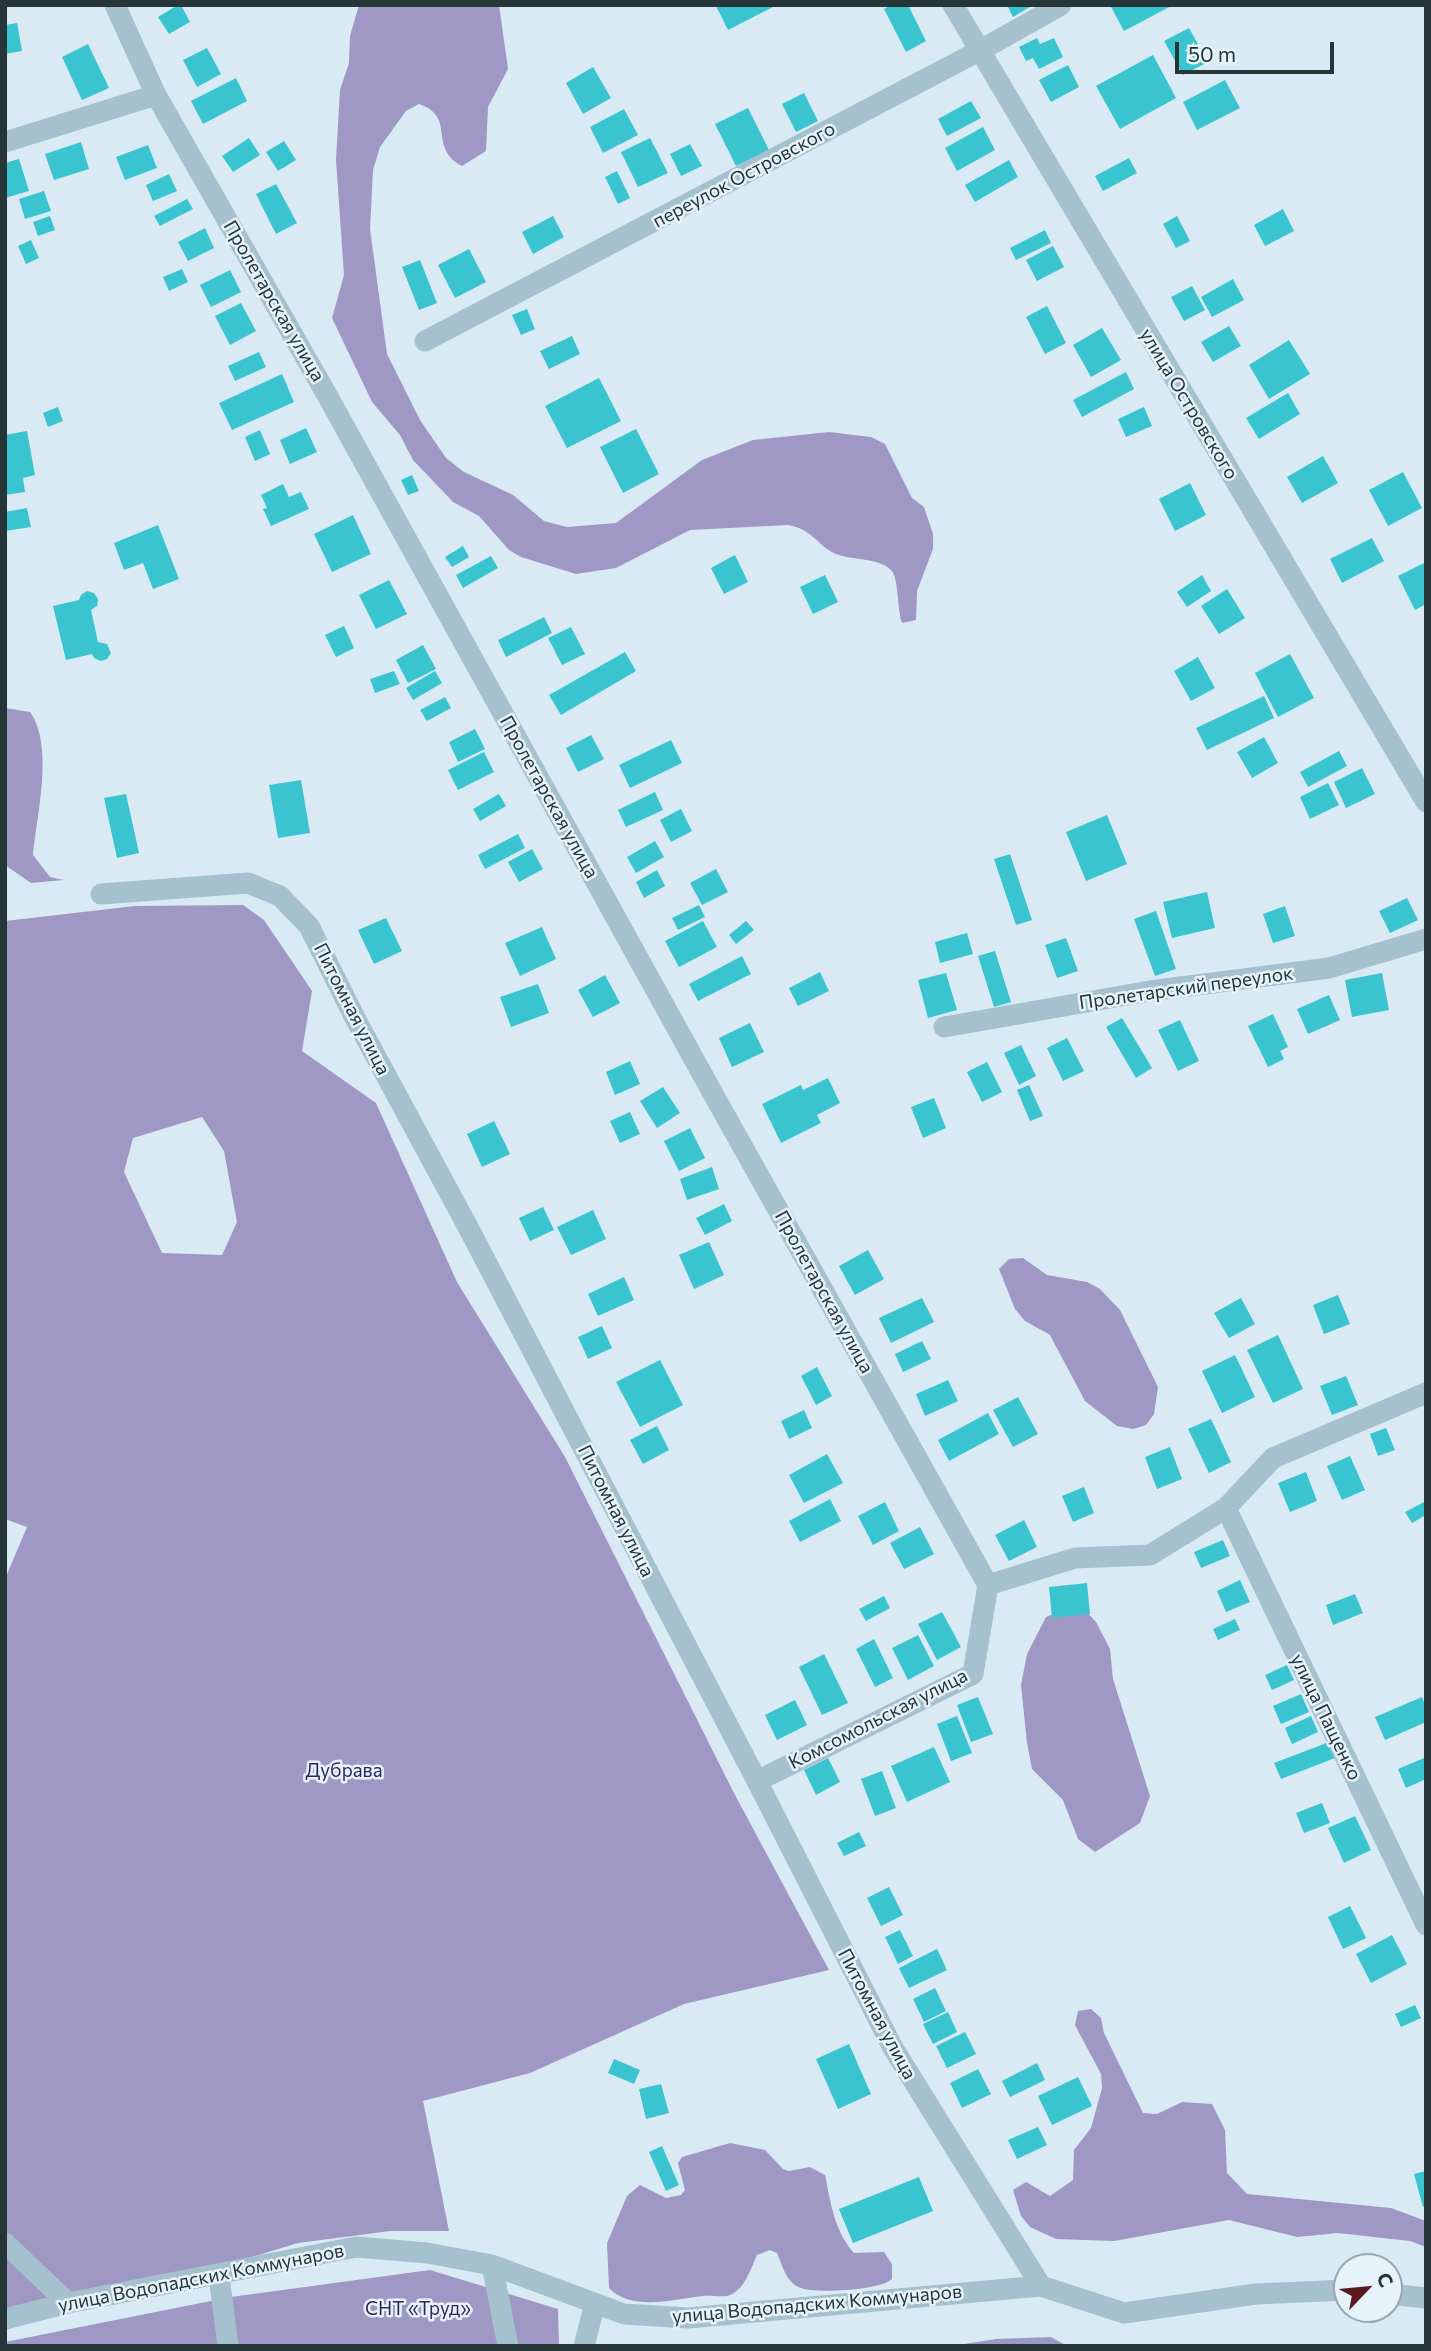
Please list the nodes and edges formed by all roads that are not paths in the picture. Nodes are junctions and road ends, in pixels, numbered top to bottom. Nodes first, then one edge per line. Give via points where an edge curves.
1 (115, 5) edge
2 (953, 5) edge
3 (1061, 5) edge
4 (979, 51) junction
5 (156, 95) junction
6 (5, 142) edge
7 (425, 341) dead end
8 (1426, 802) edge
9 (101, 894) dead end
10 (1426, 939) edge
11 (944, 1027) dead end
12 (1426, 1393) edge
13 (1226, 1508) junction
14 (988, 1585) junction
15 (757, 1781) junction
16 (1426, 1925) edge
17 (5, 2243) edge
18 (492, 2265) junction
19 (219, 2276) junction
20 (1041, 2286) junction
21 (1333, 2291) edge
22 (1403, 2296) edge
23 (1426, 2298) edge
24 (68, 2303) junction
25 (595, 2303) junction
26 (5, 2319) edge
27 (228, 2346) edge
28 (508, 2346) edge
29 (584, 2346) edge

1 - 5 street, Пролетарская улица
2 - 4 street, улица Островского
3 - 4 street, переулок Островского
4 - 7 street, переулок Островского
4 - 8 street, улица Островского
5 - 6 street
5 - 14 street, Пролетарская улица
9 - 15 street, Питомная улица via 248,883 280,896 309,926
10 - 11 street, Пролетарский переулок via 1329,968 1150,991
12 - 13 street via 1273,1458
13 - 14 street via 1150,1555 1075,1558
13 - 16 street, улица Пащенко
14 - 15 street, Комсомольская улица via 973,1674
15 - 20 street, Питомная улица via 893,2048
17 - 24 street
18 - 19 street, улица Водопадских Коммунаров via 427,2253 356,2248
18 - 25 street, улица Водопадских Коммунаров
18 - 28 street
19 - 24 street, улица Водопадских Коммунаров
19 - 27 street
20 - 21 street, улица Водопадских Коммунаров via 1124,2313 1256,2294
20 - 25 street, улица Водопадских Коммунаров via 688,2318 624,2314
22 - 23 street
24 - 26 street, улица Водопадских Коммунаров
25 - 29 street

